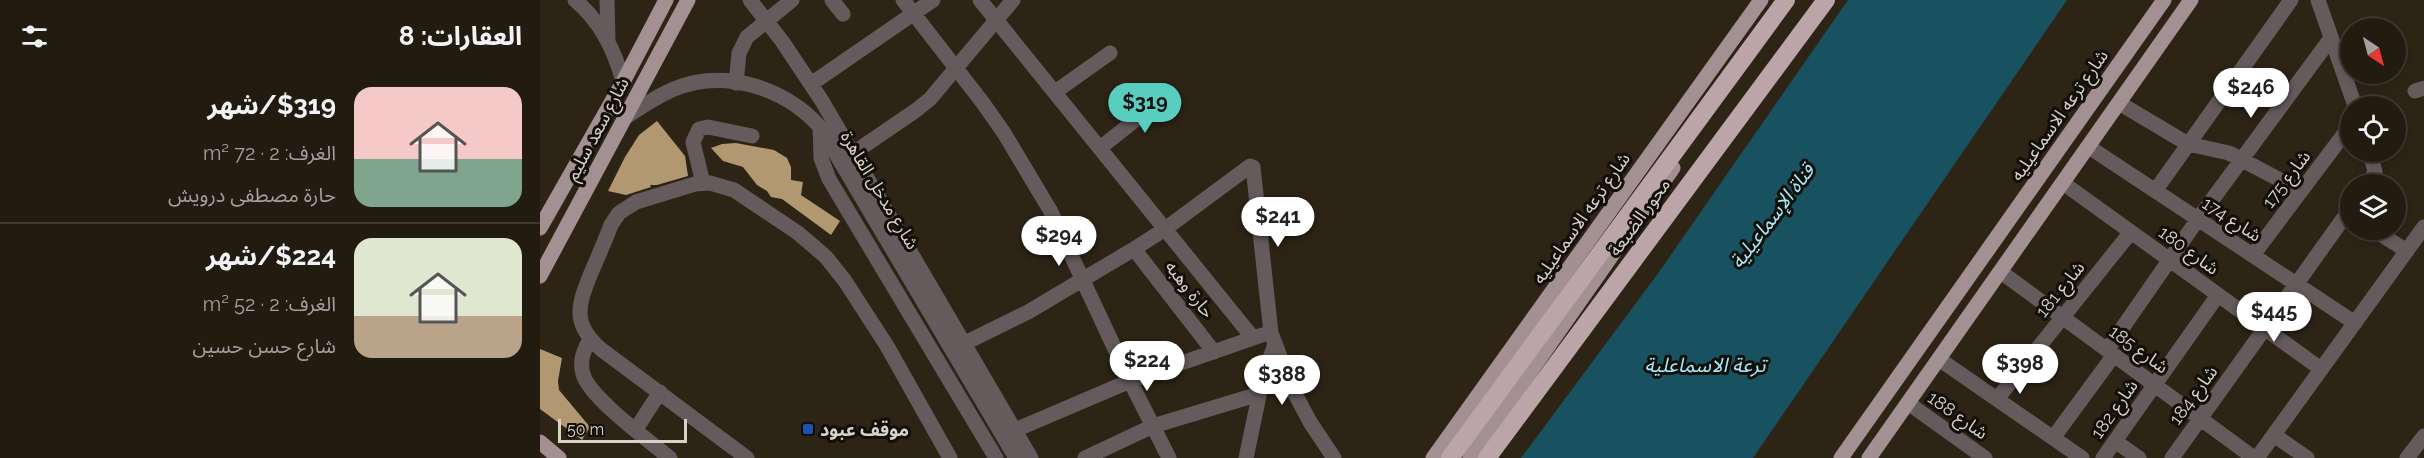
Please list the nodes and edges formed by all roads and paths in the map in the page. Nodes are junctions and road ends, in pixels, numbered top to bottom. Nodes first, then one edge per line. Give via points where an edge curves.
1 (575, 0) edge
2 (607, 0) edge
3 (666, 0) edge
4 (688, 0) edge
5 (750, 0) edge
6 (792, 0) edge
7 (832, 0) edge
8 (903, 0) edge
9 (933, 0) edge
10 (980, 0) edge
11 (1013, 0) edge
12 (1761, 0) edge
13 (1786, 0) edge
14 (1795, 0) edge
15 (1826, 0) edge
16 (2164, 0) edge
17 (2191, 0) edge
18 (2291, 0) edge
19 (2318, 0) edge
20 (843, 14) dead end
21 (914, 14) junction
22 (767, 20) junction
23 (998, 21) junction
24 (2331, 38) junction
25 (608, 42) junction
26 (1110, 53) dead end
27 (956, 69) junction
28 (623, 82) junction
29 (736, 83) junction
30 (811, 84) junction
31 (1055, 92) junction
32 (1168, 94) dead end
33 (2351, 96) edge
34 (2119, 103) junction
35 (626, 117) junction
36 (820, 128) junction
37 (752, 136) dead end
38 (2340, 139) edge
39 (2188, 144) junction
40 (2089, 147) junction
41 (1101, 148) junction
42 (852, 154) junction
43 (2243, 159) junction
44 (703, 183) junction
45 (2063, 183) junction
46 (2155, 190) junction
47 (2301, 191) junction
48 (2198, 219) junction
49 (2340, 225) edge
50 (2424, 227) edge
51 (540, 228) edge
52 (1165, 229) junction
53 (2131, 232) junction
54 (2390, 240) edge
55 (1134, 249) junction
56 (2407, 251) junction
57 (2253, 255) junction
58 (2170, 261) junction
59 (2001, 272) junction
60 (540, 276) edge
61 (1083, 279) junction
62 (2296, 284) junction
63 (2218, 295) junction
64 (2063, 317) junction
65 (2355, 323) junction
66 (2265, 329) junction
67 (945, 338) junction
68 (1253, 338) junction
69 (1273, 338) junction
70 (590, 339) junction
71 (963, 344) junction
72 (930, 347) junction
73 (1214, 352) junction
74 (2110, 352) junction
75 (1939, 359) junction
76 (2321, 369) junction
77 (1130, 381) junction
78 (2155, 385) junction
79 (660, 392) junction
80 (1259, 394) junction
81 (1997, 399) junction
82 (1908, 403) junction
83 (2200, 419) junction
84 (1153, 426) junction
85 (636, 429) junction
86 (1015, 430) junction
87 (2274, 435) junction
88 (2424, 436) edge
89 (2053, 438) junction
90 (2115, 441) junction
91 (540, 442) edge
92 (1329, 456) edge
93 (1875, 456) edge
94 (559, 458) edge
95 (670, 458) edge
96 (747, 458) edge
97 (950, 458) edge
98 (996, 458) edge
99 (1016, 458) edge
100 (1031, 458) edge
101 (1085, 458) edge
102 (1169, 458) edge
103 (1246, 458) edge
104 (1433, 458) edge
105 (1450, 458) edge
106 (1470, 458) edge
107 (1487, 458) edge
108 (1841, 458) edge
109 (1985, 458) edge
110 (2082, 458) edge
111 (2103, 458) edge
112 (2139, 458) edge
113 (2172, 458) edge
114 (2255, 458) edge
115 (2307, 458) edge
116 (2407, 458) edge

1 - 25 street
2 - 25 street
3 - 28 main road, شارع سعد سليم
4 - 35 main road, شارع سعد سليم
5 - 22 street, شارع مدخل القاهرة
6 - 22 street
7 - 20 street
8 - 21 street
9 - 21 street
10 - 23 street
11 - 23 street
12 - 104 main road, شارع ترعه الاسماعيليه
13 - 105 highway, محور الضبعة
14 - 106 main road
15 - 107 highway, محور الضبعة
16 - 108 main road, شارع ترعه الاسماعيليه
17 - 34 main road
18 - 39 street
19 - 24 street
21 - 27 street
21 - 30 street
22 - 29 street via 742,45
22 - 30 street, شارع مدخل القاهرة
23 - 27 street
23 - 31 street
24 - 33 street
24 - 43 street
25 - 28 street
26 - 31 street
27 - 42 street via 923,105
27 - 61 street via 1004,133 1050,210
28 - 51 main road, شارع سعد سليم
29 - 35 street, شارع مدخل القاهرة via 710,81 685,85
29 - 36 street, شارع مدخل القاهرة via 783,96
30 - 42 street, شارع مدخل القاهرة
31 - 41 street
32 - 41 street
34 - 39 street
34 - 40 main road
35 - 60 main road, شارع سعد سليم
36 - 67 street, شارع مدخل القاهرة
36 - 72 street via 822,158 830,179
37 - 44 street via 708,127 699,129 693,142
38 - 47 street, شارع 175
39 - 43 street
39 - 46 street
40 - 45 main road
40 - 46 street, شارع 174
41 - 52 street
42 - 71 street, شارع مدخل القاهرة
43 - 47 street
43 - 48 street
44 - 70 street via 636,202 615,219 579,303 582,324
44 - 97 street via 734,190 826,257 877,329
45 - 53 street, شارع 180
45 - 59 main road
46 - 48 street, شارع 174
47 - 57 street, شارع 175
48 - 57 street, شارع 174
48 - 58 street
49 - 62 street, شارع 184
50 - 56 street
52 - 55 street
52 - 68 street
52 - 69 street via 1246,166 1253,167
53 - 58 street, شارع 180
53 - 64 street, شارع 181
54 - 56 street
55 - 61 street
55 - 73 street, حارة وهبه
56 - 65 street
57 - 62 street, شارع 174
58 - 63 street, شارع 180
58 - 74 street
59 - 64 street, شارع 185
59 - 75 main road
61 - 71 street
61 - 77 street
62 - 65 street, شارع 174
62 - 66 street, شارع 184
63 - 66 street, شارع 180
63 - 78 street, شارع 182
64 - 74 street, شارع 185
64 - 81 street, شارع 181
65 - 76 street
66 - 76 street, شارع 180
66 - 83 street, شارع 184
67 - 72 street
67 - 99 street, شارع مدخل القاهرة
68 - 69 street
68 - 73 street
69 - 80 street
69 - 92 street via 1292,388
70 - 79 street
70 - 85 street via 582,359 586,382
71 - 86 street, شارع مدخل القاهرة
72 - 98 street
73 - 77 street
74 - 78 street, شارع 185
74 - 89 street
75 - 81 street
75 - 82 main road
76 - 87 street
77 - 84 street
77 - 86 street
78 - 83 street, شارع 185
78 - 90 street, شارع 182
79 - 85 street
79 - 96 street
80 - 84 street
80 - 103 street
81 - 89 street
82 - 93 main road
82 - 109 street, شارع 188
83 - 113 street, شارع 184
83 - 114 street, شارع 185
84 - 101 street
84 - 102 street
85 - 95 street
86 - 100 street, شارع مدخل القاهرة
87 - 114 street
87 - 115 street
88 - 116 street
89 - 110 street
90 - 111 street, شارع 182
90 - 112 street
91 - 94 main road

